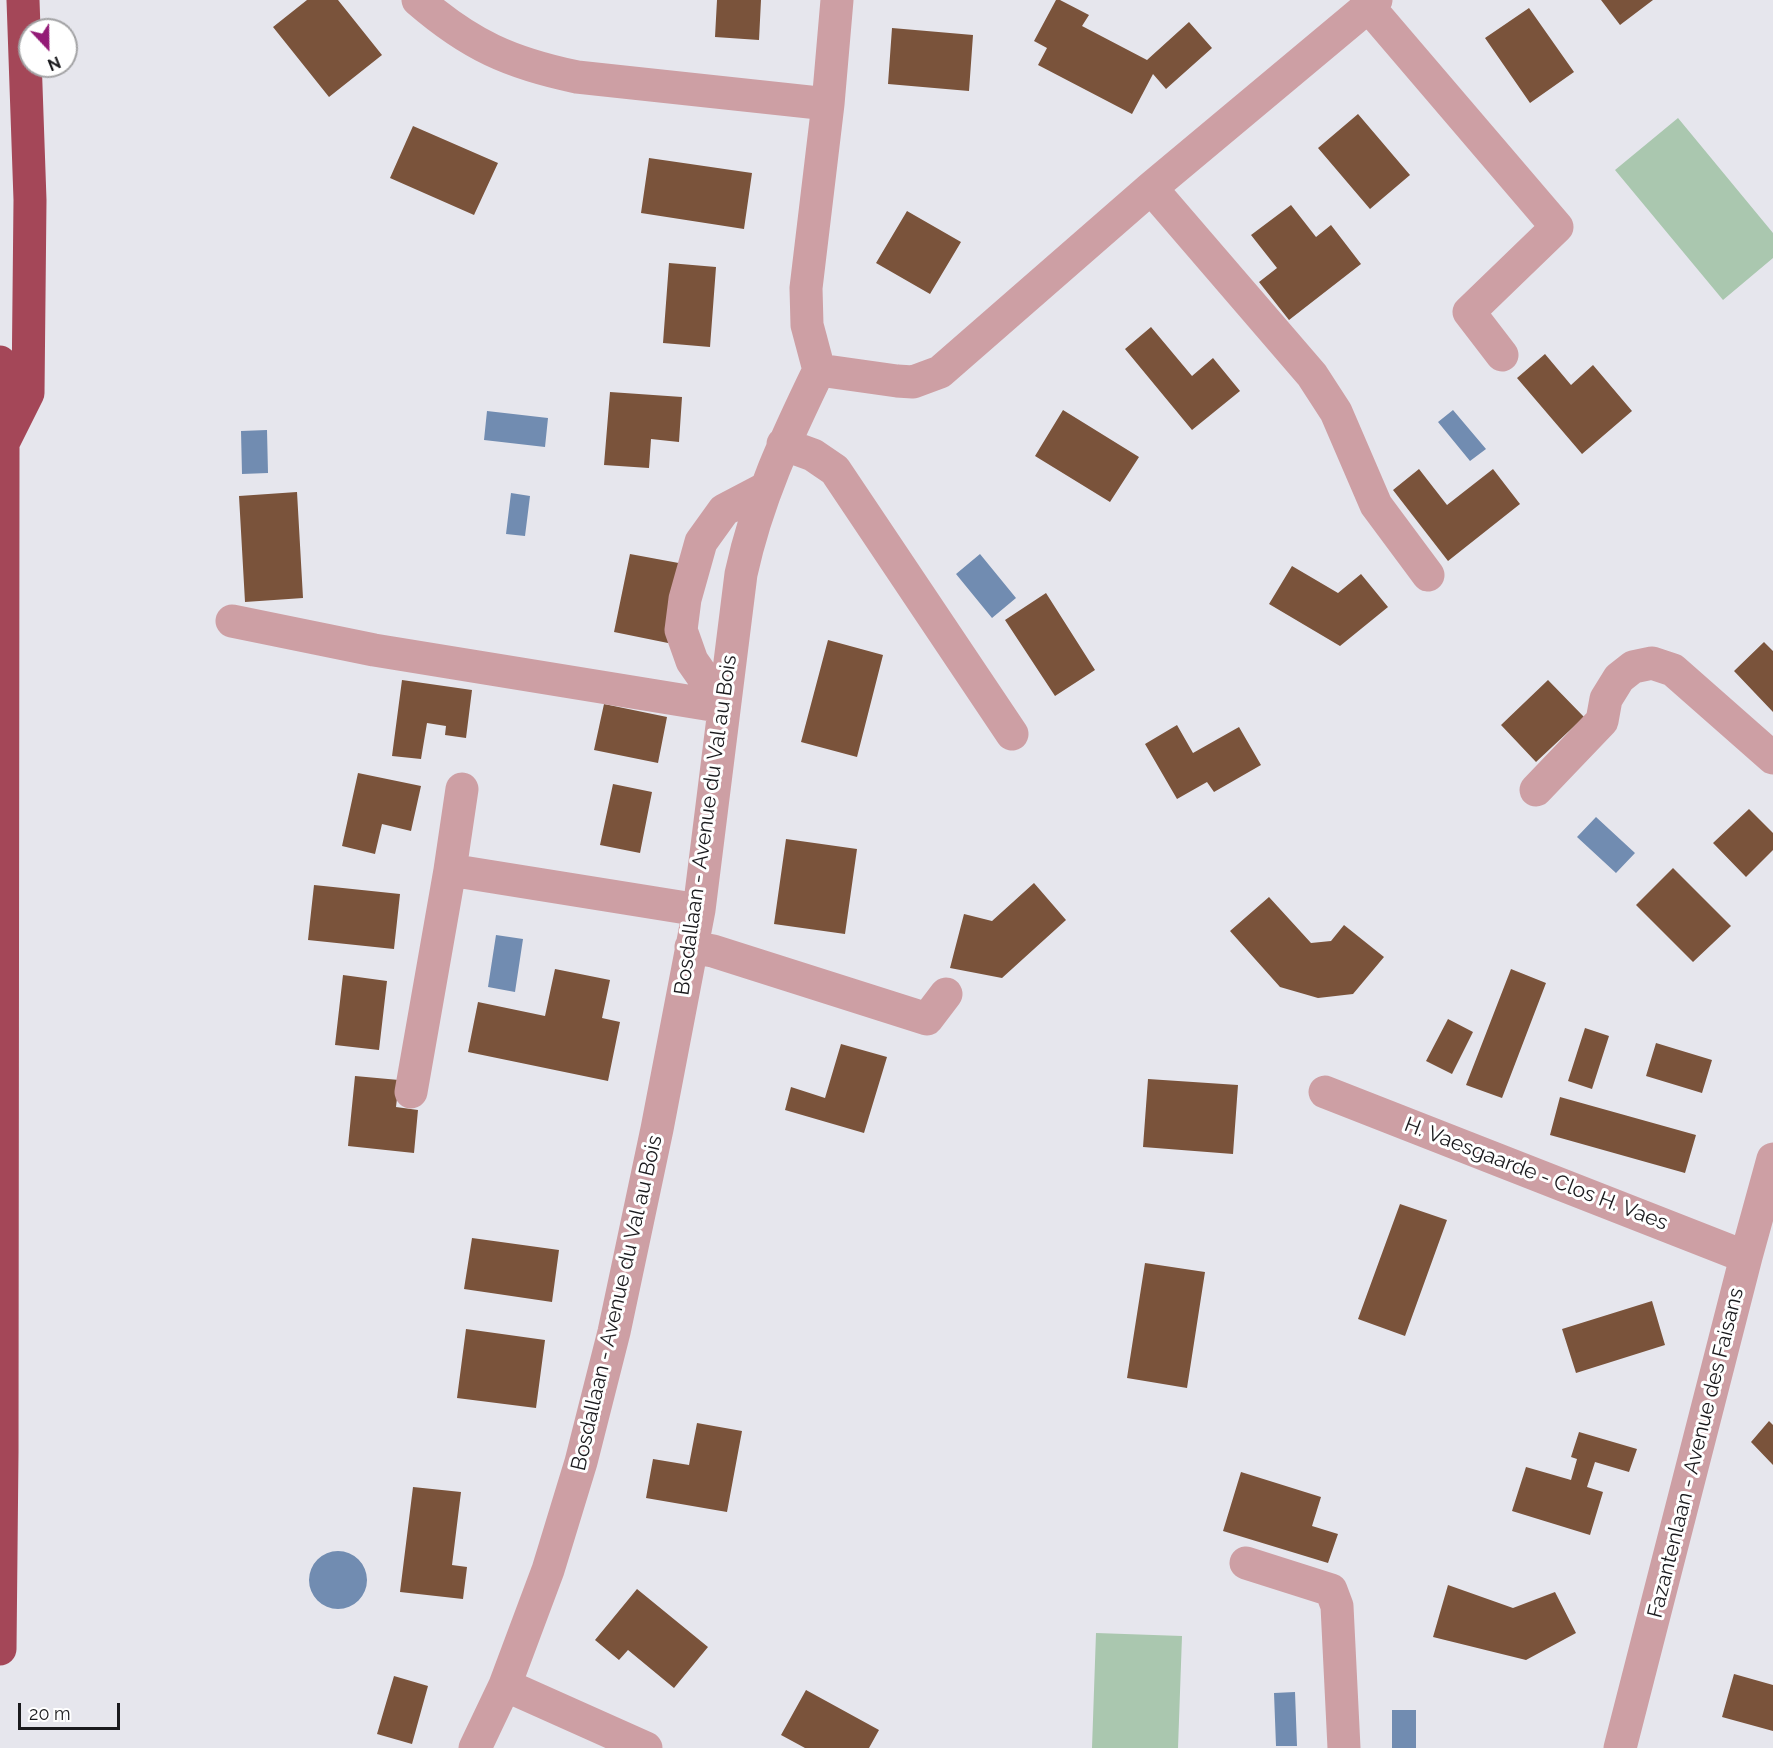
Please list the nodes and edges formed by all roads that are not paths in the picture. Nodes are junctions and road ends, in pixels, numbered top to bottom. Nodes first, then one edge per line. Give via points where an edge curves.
1 (23, 0) edge
2 (418, 0) edge
3 (837, 0) edge
4 (1372, 3) edge
5 (828, 104) junction
6 (1151, 188) junction
7 (1502, 355) dead end
8 (0, 362) edge
9 (819, 370) junction
10 (3, 443) junction
11 (783, 444) junction
12 (764, 489) junction
13 (1428, 575) dead end
14 (232, 621) dead end
15 (724, 706) junction
16 (1011, 734) dead end
17 (1773, 758) edge
18 (462, 789) dead end
19 (1536, 790) dead end
20 (450, 870) junction
21 (699, 910) junction
22 (691, 947) junction
23 (946, 994) dead end
24 (411, 1092) dead end
25 (1325, 1092) dead end
26 (1773, 1159) edge
27 (1746, 1257) junction
28 (1246, 1563) dead end
29 (0, 1649) edge
30 (505, 1685) junction
31 (475, 1748) edge
32 (646, 1748) edge
33 (1344, 1748) edge
34 (1620, 1748) edge

1 - 10 highway via 30,200 28,393
2 - 5 street via 474,42 537,69 577,77
3 - 5 street
4 - 6 street
4 - 7 street via 1557,227 1469,312
5 - 9 street via 805,308
6 - 9 street via 939,372 913,382
6 - 13 street via 1312,375 1336,412 1376,505
8 - 10 highway
9 - 11 street, Bosdallaan - Avenue du Val au Bois
10 - 29 highway
11 - 12 street, Bosdallaan - Avenue du Val au Bois
11 - 16 street via 813,455 835,470
12 - 15 street, Bosdallaan - Avenue du Val au Bois via 741,574
12 - 15 street via 724,510 701,542 685,600 681,630 692,661
14 - 15 street via 374,650
15 - 21 street, Bosdallaan - Avenue du Val au Bois
17 - 19 street via 1673,670 1652,663 1634,667 1619,678 1606,699 1602,722
18 - 20 street
20 - 21 street
20 - 24 street
21 - 22 street, Bosdallaan - Avenue du Val au Bois
22 - 23 street via 927,1019
22 - 30 street, Bosdallaan - Avenue du Val au Bois via 635,1236 584,1452 548,1570
25 - 27 street, H. Vaesgaarde - Clos H. Vaes
26 - 27 street, Fazantenlaan - Avenue des Faisans
27 - 34 street, Fazantenlaan - Avenue des Faisans
28 - 33 street via 1330,1590 1337,1606
30 - 31 street, Bosdallaan - Avenue du Val au Bois
30 - 32 street

